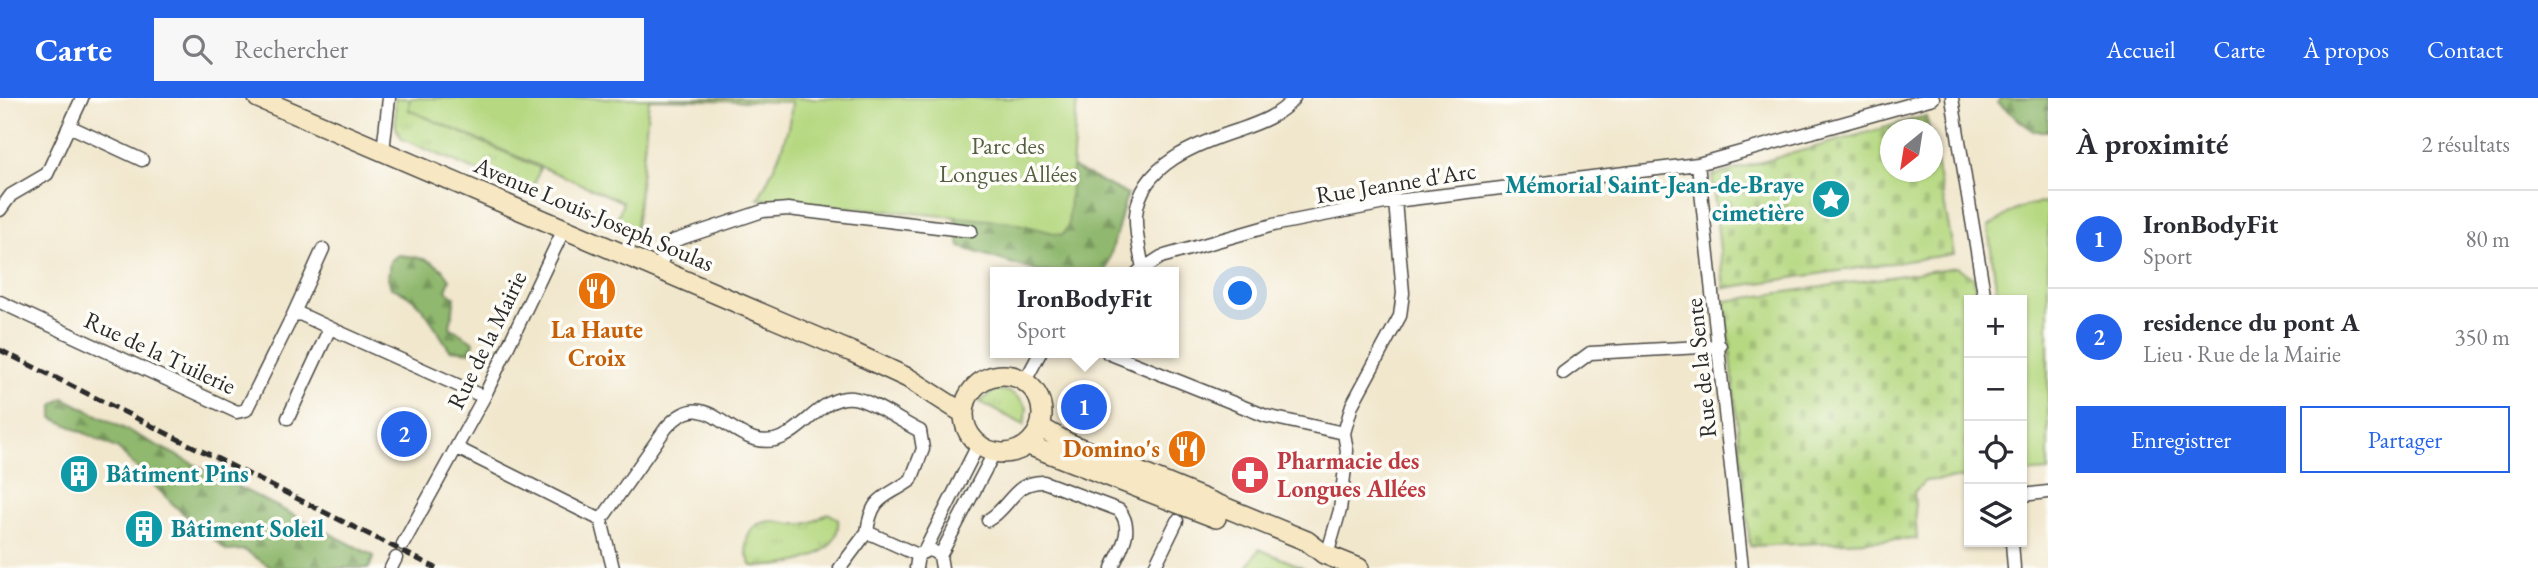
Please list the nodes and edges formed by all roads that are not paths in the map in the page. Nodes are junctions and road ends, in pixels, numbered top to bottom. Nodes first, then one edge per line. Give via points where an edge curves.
1 (82, 98) edge
2 (258, 98) edge
3 (389, 98) edge
4 (1294, 98) edge
5 (1933, 98) edge
6 (1952, 98) edge
7 (69, 126) junction
8 (383, 151) junction
9 (142, 160) dead end
10 (1698, 164) junction
11 (1395, 201) junction
12 (0, 210) edge
13 (565, 227) junction
14 (971, 231) dead end
15 (323, 249) dead end
16 (658, 267) junction
17 (1140, 267) edge
18 (1145, 267) edge
19 (1984, 295) edge
20 (0, 302) edge
21 (293, 315) junction
22 (330, 328) junction
23 (1720, 346) junction
24 (1037, 358) edge
25 (1121, 358) edge
26 (1563, 373) dead end
27 (908, 378) junction
28 (1025, 381) junction
29 (969, 393) junction
30 (484, 397) junction
31 (963, 413) junction
32 (288, 418) dead end
33 (1040, 427) junction
34 (1344, 433) junction
35 (1028, 445) junction
36 (457, 448) junction
37 (986, 449) junction
38 (2048, 492) edge
39 (2027, 494) edge
40 (601, 520) junction
41 (988, 520) dead end
42 (1177, 521) dead end
43 (867, 532) junction
44 (403, 544) dead end
45 (2012, 547) edge
46 (1325, 554) junction
47 (919, 558) edge
48 (941, 562) edge
49 (613, 568) edge
50 (840, 568) edge
51 (1097, 568) edge
52 (1104, 568) edge
53 (1112, 568) edge
54 (1154, 568) edge
55 (1359, 568) edge
56 (1742, 568) edge
57 (2014, 568) edge

1 - 7 street
2 - 8 main road, Avenue Louis-Joseph Soulas
3 - 8 street
4 - 17 street via 1262,122 1198,144 1165,164 1136,212
5 - 10 street, Rue Jeanne d'Arc
6 - 19 street
7 - 9 street
7 - 12 street via 47,174 11,195
8 - 13 main road, Avenue Louis-Joseph Soulas
10 - 11 street, Rue Jeanne d'Arc
10 - 23 street, Rue de la Sente
11 - 18 street, Rue Jeanne d'Arc via 1273,225
11 - 34 street via 1403,293 1400,316 1352,405
13 - 16 main road, Avenue Louis-Joseph Soulas
13 - 30 street, Rue de la Mairie
14 - 16 street via 769,210 673,241
15 - 21 street
16 - 27 main road, Avenue Louis-Joseph Soulas
20 - 21 street, Rue de la Tuilerie via 237,412 246,410
21 - 22 street
22 - 30 street
22 - 32 street
23 - 26 street via 1590,353
23 - 56 street, Rue de la Sente
24 - 28 street
25 - 34 street via 1266,416
27 - 29 main road
27 - 31 main road
28 - 29 main road via 1012,375 993,375
28 - 33 main road via 1041,404
29 - 31 main road
30 - 36 street, Rue de la Mairie
31 - 37 main road via 966,428
33 - 35 main road
33 - 46 main road via 1068,443 1307,541
34 - 46 street via 1347,451 1340,510
35 - 37 main road via 1013,452
35 - 46 main road via 1304,552
36 - 40 street
36 - 44 street, Rue de la Mairie
37 - 47 street
37 - 48 street
38 - 39 street
40 - 43 street via 676,417 703,410 754,439 775,441 832,402 858,398 920,432 924,440 911,480 874,504
40 - 49 street
41 - 53 street via 1001,513 1021,485 1031,481 1107,505 1126,518 1127,535
42 - 54 street
43 - 47 street
43 - 50 street
45 - 57 street
46 - 55 main road
47 - 48 street via 934,551
51 - 52 street

